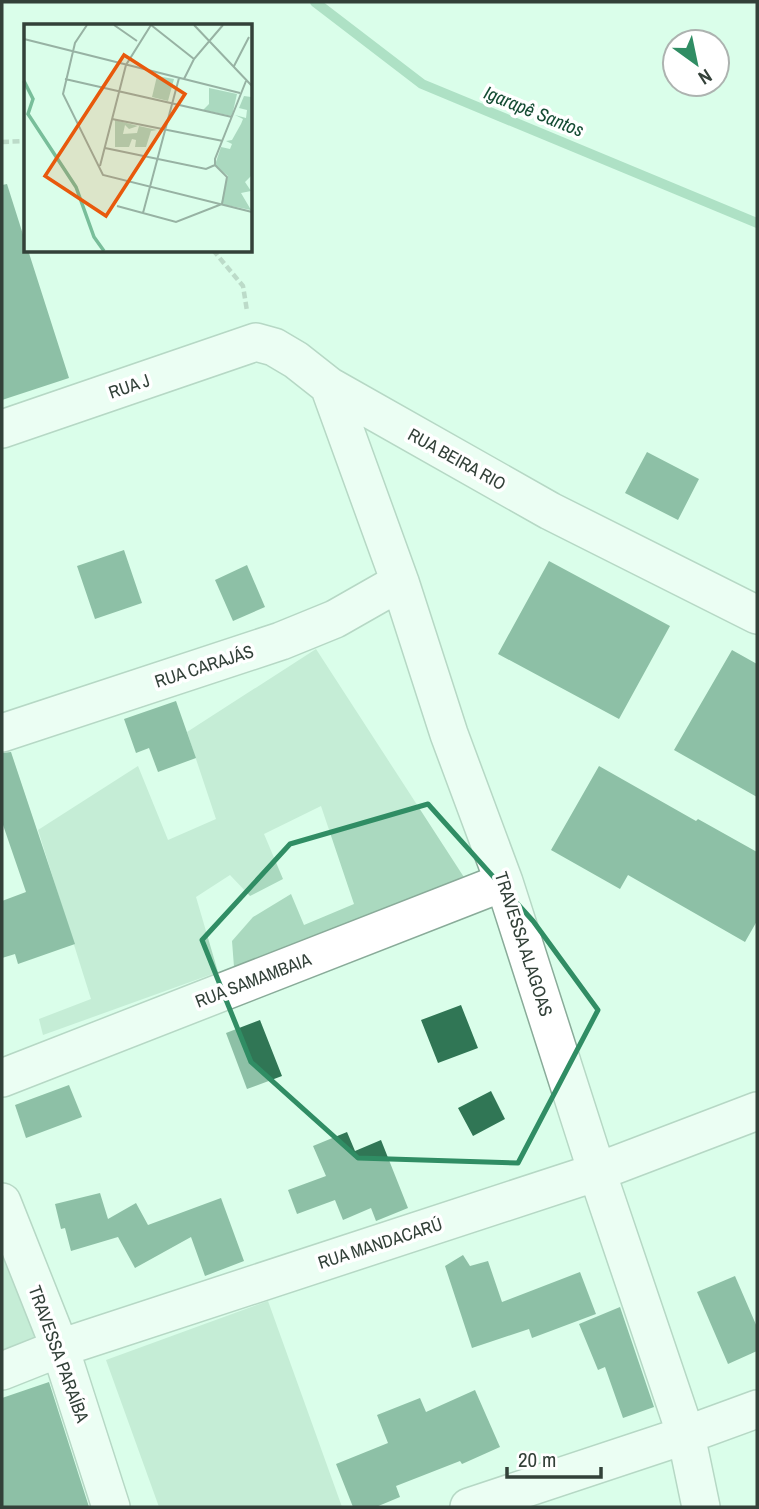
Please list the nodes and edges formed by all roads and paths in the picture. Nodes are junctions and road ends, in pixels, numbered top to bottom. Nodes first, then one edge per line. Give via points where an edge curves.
1 (24, 141) edge
2 (2, 142) edge
3 (215, 252) edge
4 (256, 342) junction
5 (329, 386) junction
6 (2, 429) edge
7 (400, 582) junction
8 (757, 615) edge
9 (2, 733) edge
10 (504, 882) junction
11 (2, 1078) edge
12 (757, 1111) edge
13 (597, 1172) junction
14 (2, 1202) edge
15 (61, 1348) junction
16 (2, 1371) edge
17 (757, 1409) edge
18 (686, 1435) junction
19 (111, 1507) edge
20 (469, 1507) edge
21 (701, 1507) edge

1 - 2 path
3 - 4 path via 243,286 247,319
4 - 5 street, RUA BEIRA RIO via 296,359
4 - 6 street, RUA J
5 - 7 street, TRAVESSA ALAGOAS
5 - 8 street, RUA BEIRA RIO via 550,510
7 - 9 street, RUA CARAJÁS via 335,619 281,641
7 - 10 street, TRAVESSA ALAGOAS
10 - 11 street, RUA SAMAMBAIA
10 - 13 street, TRAVESSA ALAGOAS
12 - 13 street, RUA MANDACARÚ
13 - 15 street, RUA MANDACARÚ
13 - 18 street, TRAVESSA ALAGOAS
14 - 15 street, TRAVESSA PARAÍBA
15 - 16 street, RUA MANDACARÚ
15 - 19 street, TRAVESSA PARAÍBA
17 - 18 street
18 - 20 street
18 - 21 street, TRAVESSA ALAGOAS

